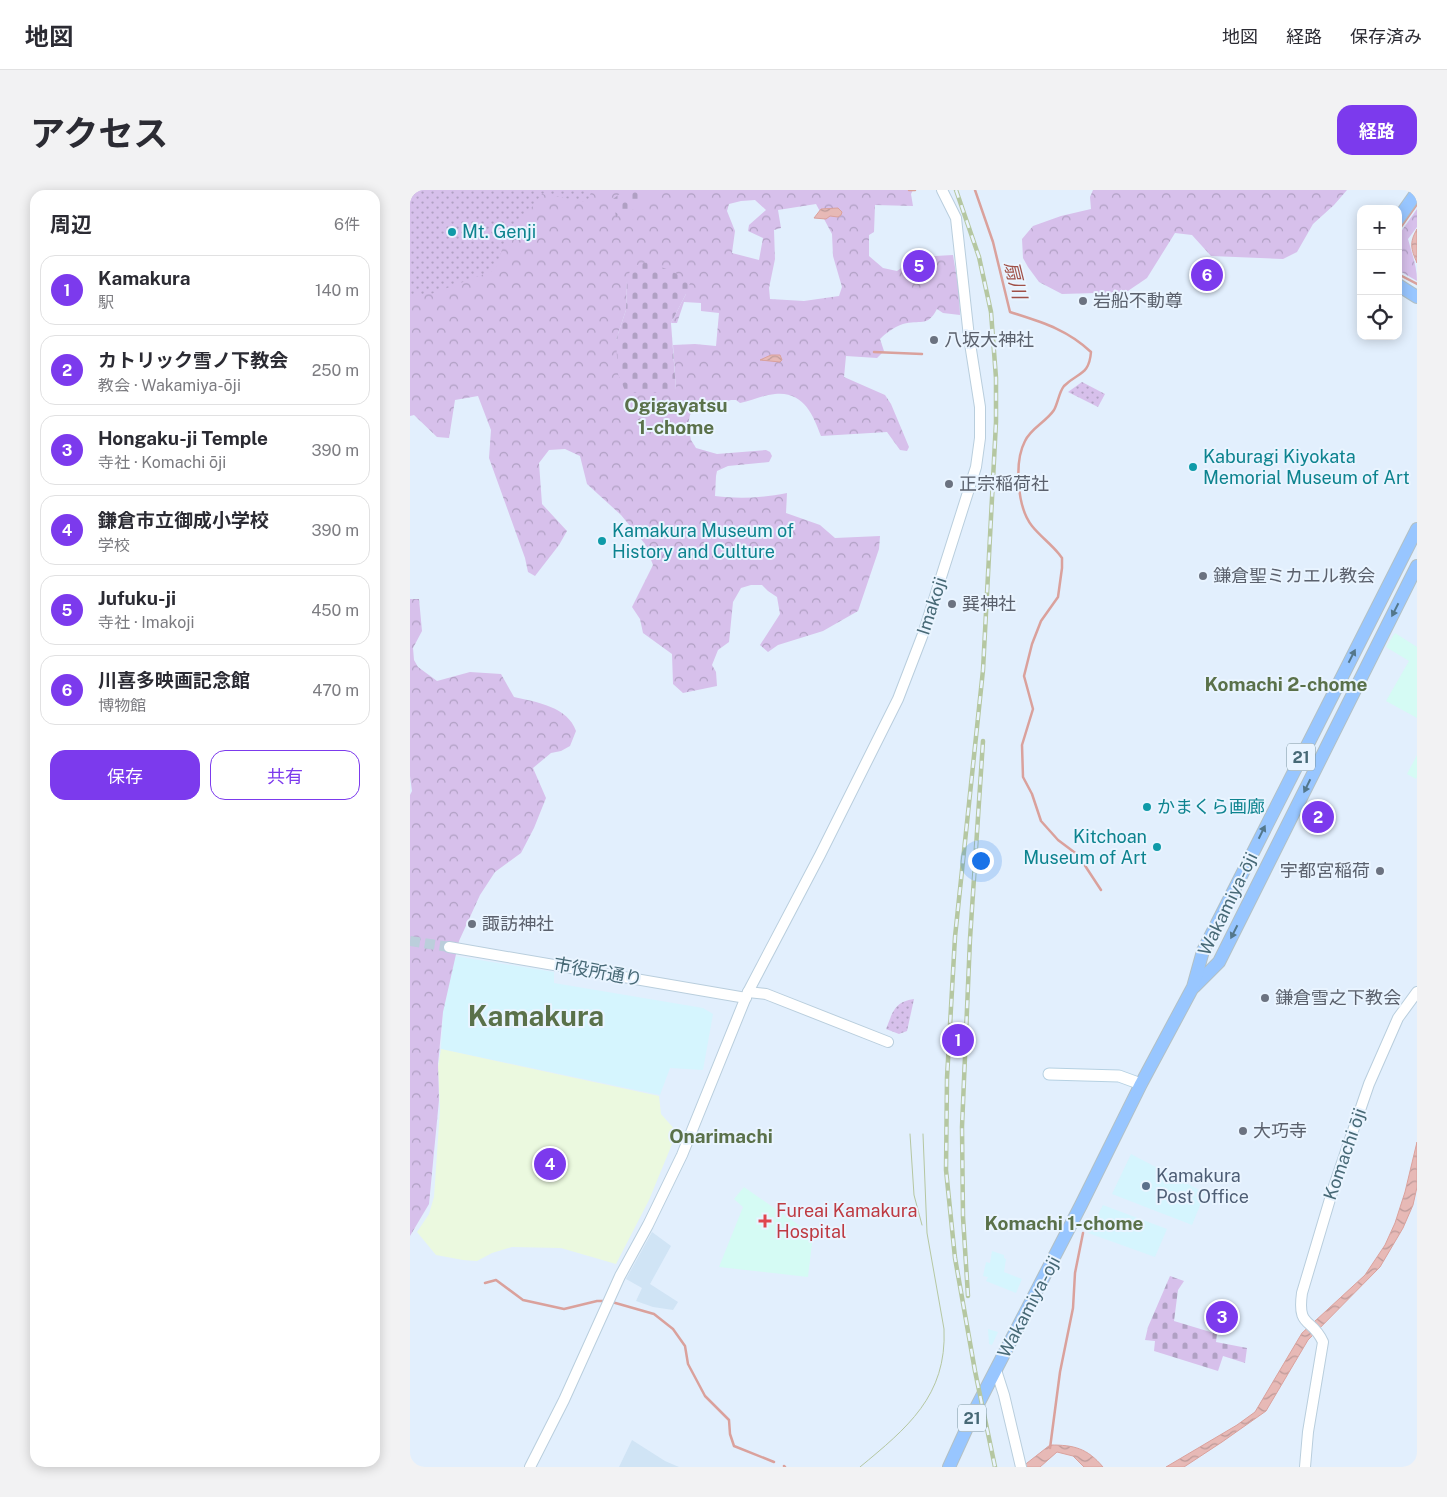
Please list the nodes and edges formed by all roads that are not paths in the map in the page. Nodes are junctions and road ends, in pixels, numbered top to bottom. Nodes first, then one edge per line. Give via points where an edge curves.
1 (942, 190) edge
2 (1417, 192) edge
3 (1402, 213) edge
4 (1402, 289) edge
5 (1417, 298) edge
6 (1417, 529) edge
7 (1417, 566) edge
8 (449, 947) tunnel mouth
9 (1201, 958) junction
10 (1216, 965) junction
11 (1193, 988) junction
12 (1417, 992) edge
13 (747, 995) junction
14 (888, 1042) dead end
15 (1049, 1074) dead end
16 (1141, 1084) junction
17 (996, 1370) junction
18 (1021, 1465) edge
19 (530, 1467) edge
20 (949, 1467) edge
21 (1305, 1467) edge

1 - 13 street, Imakoji via 956,218 980,407 976,467 923,634 898,699
2 - 3 main road
4 - 5 main road
9 -> 6 main road, Wakamiya-ōji / 21
7 -> 10 main road, Wakamiya-ōji / 21
8 - 13 street, 市役所通り
9 - 10 main road via 1205,964
9 - 11 main road, Wakamiya-ōji / 21
10 - 11 main road, Wakamiya-ōji / 21
11 - 16 main road, Wakamiya-oji / 21
12 - 21 street, Komachi ōji via 1398,1018 1369,1084 1302,1293 1301,1316 1323,1342
13 - 14 street, 市役所通り via 766,994
13 - 19 street, Imakoji via 682,1155
15 - 16 main road via 1119,1076
16 - 17 main road, Wakamiya-oji / 21
17 - 18 street
17 - 20 main road, Wakamiya-oji / 21

